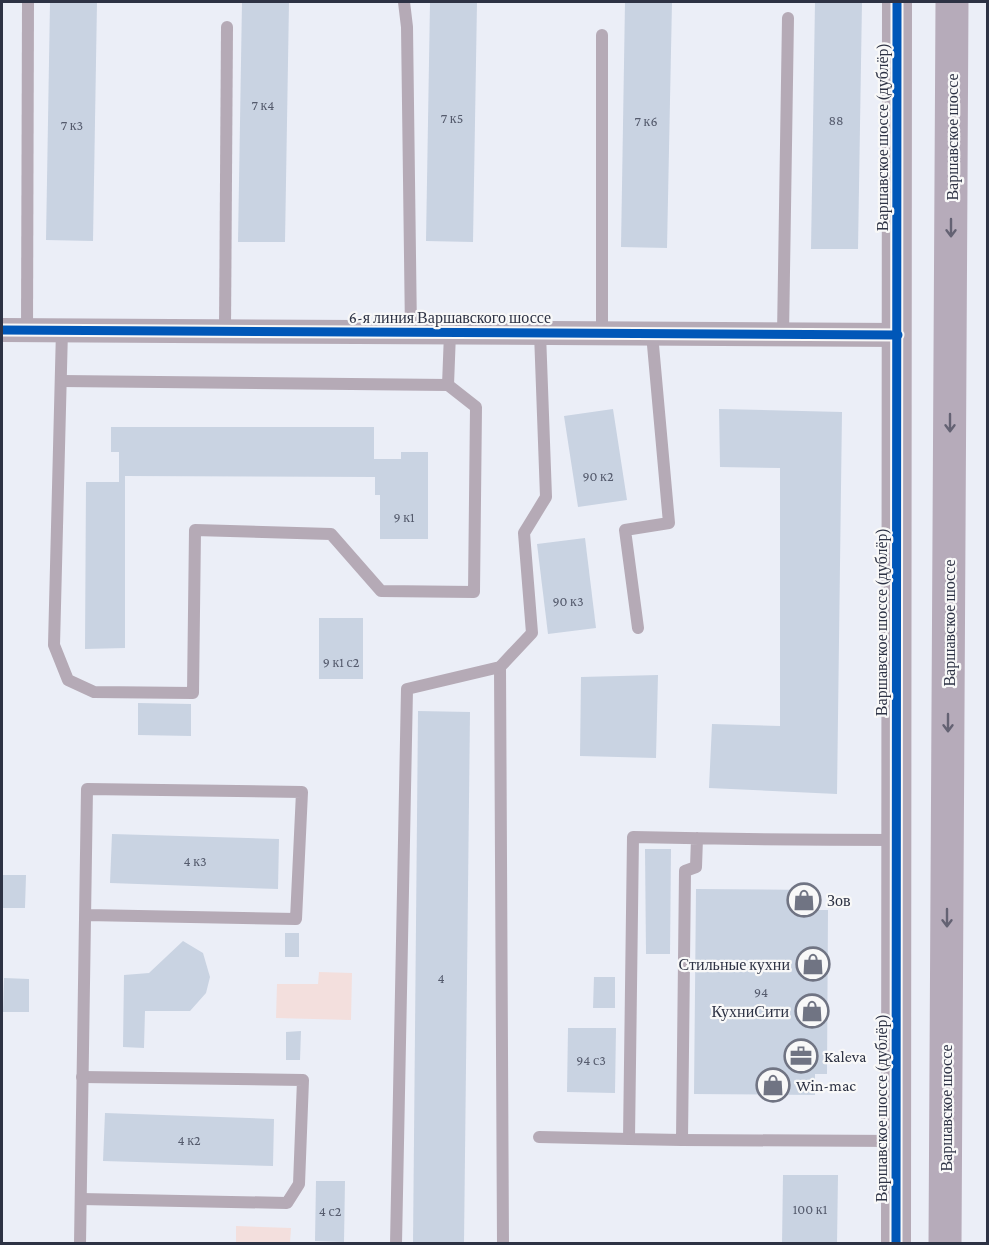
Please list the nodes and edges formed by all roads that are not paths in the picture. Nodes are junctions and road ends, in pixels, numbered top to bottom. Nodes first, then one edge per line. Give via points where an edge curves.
1 (28, 2) edge
2 (404, 2) edge
3 (897, 2) edge
4 (952, 2) edge
5 (788, 18) dead end
6 (227, 27) dead end
7 (602, 35) dead end
8 (2, 330) edge
9 (27, 330) junction
10 (62, 330) junction
11 (225, 331) junction
12 (411, 332) junction
13 (450, 333) junction
14 (540, 333) junction
15 (602, 333) junction
16 (652, 334) junction
17 (783, 335) junction
18 (897, 335) junction
19 (62, 381) junction
20 (448, 385) junction
21 (638, 628) dead end
22 (500, 667) junction
23 (698, 838) junction
24 (895, 840) junction
25 (86, 915) junction
26 (82, 1077) junction
27 (539, 1137) dead end
28 (629, 1139) junction
29 (682, 1140) junction
30 (897, 1141) junction
31 (81, 1199) junction
32 (80, 1244) edge
33 (396, 1244) edge
34 (503, 1244) edge
35 (896, 1244) edge
36 (945, 1244) edge

1 - 9 lane
2 - 12 lane
3 - 18 street, Варшавское шоссе (дублёр)
4 -> 36 main road, Варшавское шоссе
5 - 17 lane
6 - 11 lane
7 - 15 lane
8 - 9 street, 6-я линия Варшавского шоссе
9 - 10 street, 6-я линия Варшавского шоссе
10 - 11 street, 6-я линия Варшавского шоссе
10 - 19 lane
11 - 12 street, 6-я линия Варшавского шоссе
12 - 13 street, 6-я линия Варшавского шоссе
13 - 14 street, 6-я линия Варшавского шоссе
13 - 20 lane
14 - 15 street, 6-я линия Варшавского шоссе
14 - 22 lane via 546,497 524,533 532,633
15 - 16 street, 6-я линия Варшавского шоссе
16 - 17 street, 6-я линия Варшавского шоссе
16 - 21 lane via 669,523 625,530
17 - 18 street, 6-я линия Варшавского шоссе
18 - 24 street, Варшавское шоссе (дублёр)
19 - 20 lane
19 - 20 lane via 54,645 68,680 94,692 116,693 193,693 195,530 331,534 381,591 474,592 476,407
22 - 33 lane via 407,689
22 - 34 lane
23 - 24 lane
23 - 28 lane via 658,843 633,837
23 - 29 lane via 696,867 685,871
24 - 30 street, Варшавское шоссе (дублёр)
25 - 25 lane via 87,789 302,792 297,919
25 - 26 lane
26 - 31 lane
26 - 31 lane via 303,1080 299,1184 286,1203
27 - 28 lane
28 - 29 lane
29 - 30 lane
30 - 35 street, Варшавское шоссе (дублёр)
31 - 32 lane

